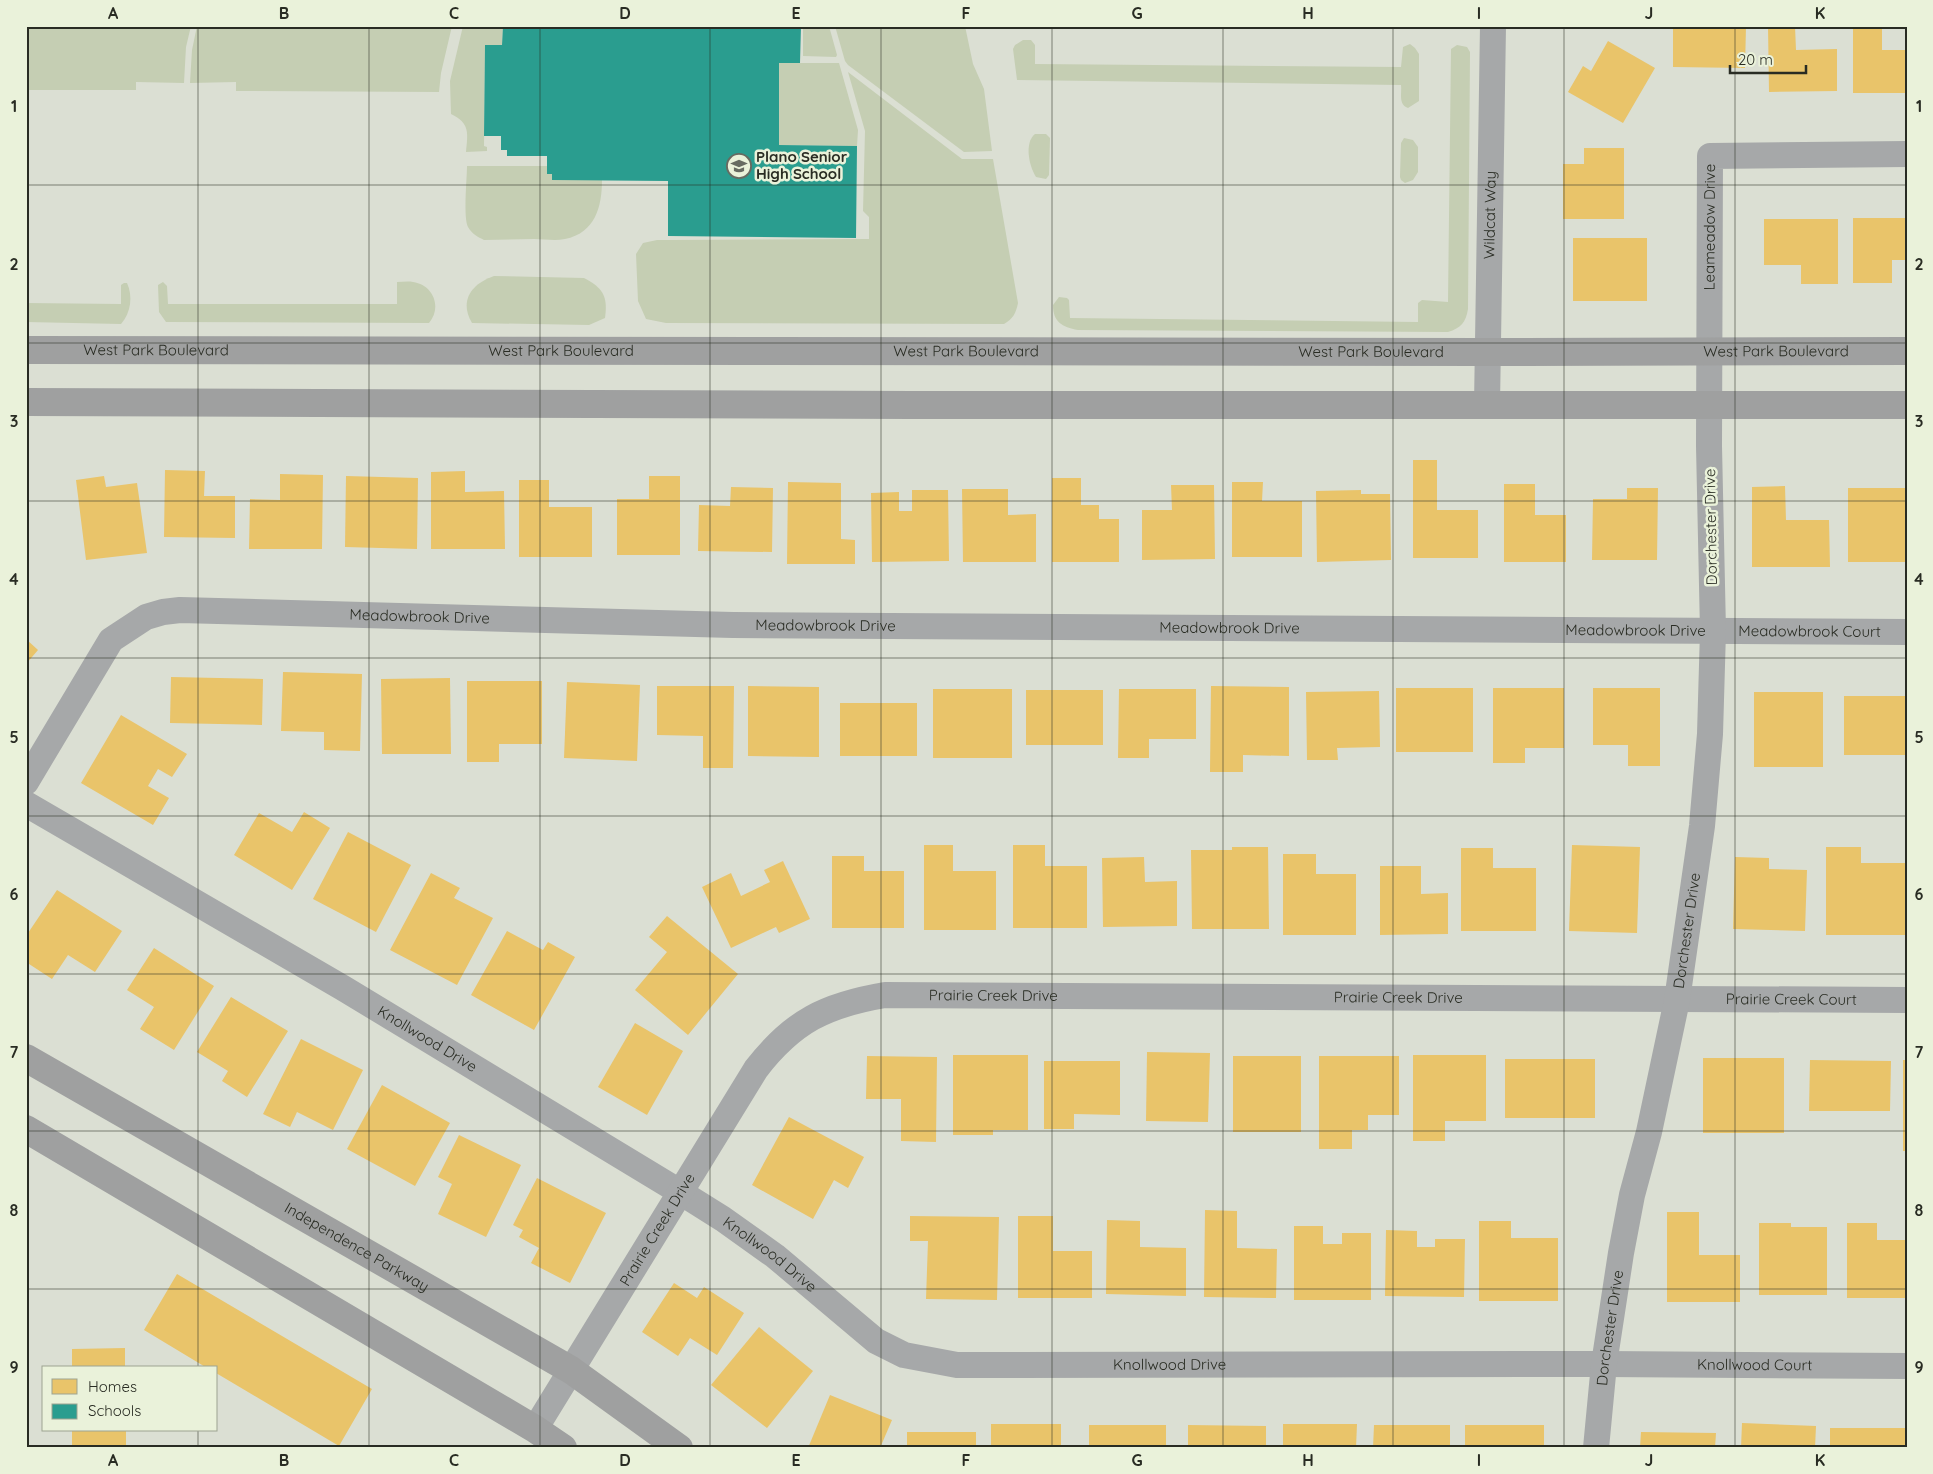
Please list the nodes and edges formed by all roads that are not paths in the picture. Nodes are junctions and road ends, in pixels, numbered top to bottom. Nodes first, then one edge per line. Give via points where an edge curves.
1 (1493, 26) edge
2 (1907, 154) edge
3 (26, 350) edge
4 (1907, 350) edge
5 (1710, 351) junction
6 (1488, 352) junction
7 (26, 402) edge
8 (1487, 405) junction
9 (1709, 405) junction
10 (1907, 405) edge
11 (1713, 631) junction
12 (1907, 632) edge
13 (26, 782) edge
14 (26, 804) edge
15 (1677, 1000) junction
16 (1907, 1000) edge
17 (26, 1058) edge
18 (26, 1129) edge
19 (680, 1192) junction
20 (1604, 1364) junction
21 (1907, 1366) edge
22 (571, 1370) junction
23 (535, 1429) junction
24 (563, 1448) edge
25 (679, 1448) edge
26 (1596, 1448) edge

1 - 6 street, Wildcat Way
2 - 5 street, Leameadow Drive via 1710,156
3 - 6 main road, West Park Boulevard
4 - 5 main road, West Park Boulevard
5 - 6 main road, West Park Boulevard
5 - 9 street, Leameadow Drive
6 - 8 street, Wildcat Way
7 - 8 main road
8 - 9 main road
9 - 10 main road
9 - 11 street, Dorchester Drive
11 - 12 street, Meadowbrook Court
11 - 13 street, Meadowbrook Drive via 733,625 180,610 146,617 111,640
11 - 15 street, Dorchester Drive via 1710,734 1702,826
14 - 19 street, Knollwood Drive via 343,988
15 - 16 street, Prairie Creek Court
15 - 19 street, Prairie Creek Drive via 885,995 854,1000 826,1009 797,1027 766,1056
15 - 20 street, Dorchester Drive via 1650,1132 1632,1195
17 - 22 main road, Independence Parkway
18 - 23 main road
19 - 20 street, Knollwood Drive via 775,1256 876,1341 904,1355 930,1361 957,1365
19 - 22 street, Prairie Creek Drive
20 - 21 street, Knollwood Court
20 - 26 street, Dorchester Drive
22 - 23 street, Prairie Creek Drive
22 - 25 main road, Independence Parkway
23 - 24 main road

